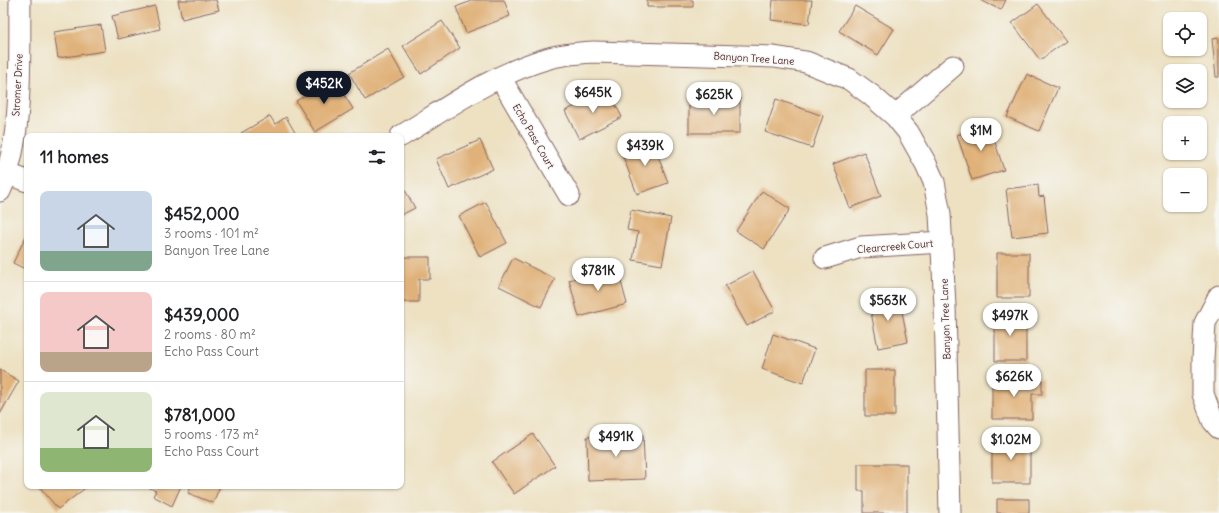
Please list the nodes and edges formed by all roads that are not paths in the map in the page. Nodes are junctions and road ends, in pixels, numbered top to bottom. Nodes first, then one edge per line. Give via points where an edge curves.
1 (20, 0) edge
2 (952, 66) dead end
3 (500, 77) junction
4 (895, 116) junction
5 (404, 134) edge
6 (12, 182) edge
7 (569, 196) dead end
8 (942, 242) junction
9 (825, 258) dead end
10 (1219, 296) edge
11 (1219, 428) edge
12 (950, 513) edge

1 - 6 street, Stromer Drive via 18,101
2 - 4 street
3 - 4 street, Banyon Tree Lane via 547,58 594,52 774,57 806,62 849,79
3 - 5 street, Banyon Tree Lane
3 - 7 street, Echo Pass Court
4 - 8 street, Banyon Tree Lane via 919,150 934,182
8 - 9 street, Clearcreek Court via 861,247
8 - 12 street, Banyon Tree Lane
10 - 11 street via 1205,323 1203,359 1203,394 1213,421

